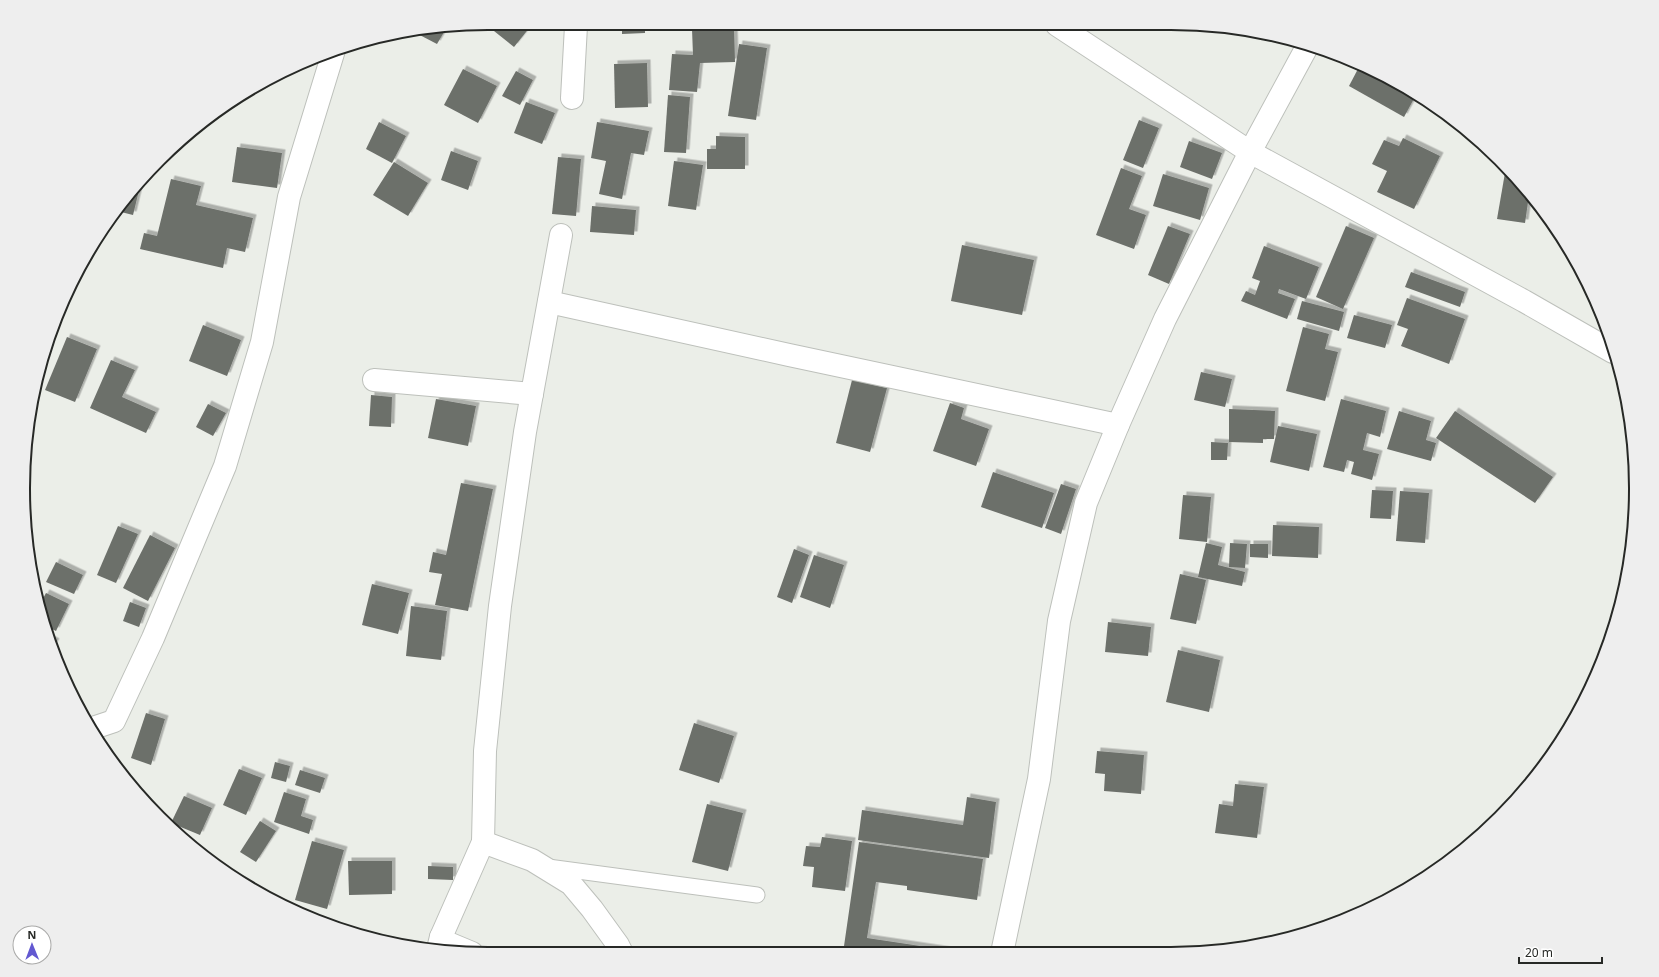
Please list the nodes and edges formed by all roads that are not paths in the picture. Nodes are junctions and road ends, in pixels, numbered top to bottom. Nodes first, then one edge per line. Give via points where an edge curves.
1 (576, 30) edge
2 (1065, 30) edge
3 (1305, 50) edge
4 (332, 58) edge
5 (572, 98) dead end
6 (1250, 152) junction
7 (561, 235) dead end
8 (549, 302) junction
9 (1607, 349) edge
10 (374, 380) dead end
11 (532, 394) junction
12 (1118, 425) junction
13 (96, 726) edge
14 (482, 842) junction
15 (541, 866) junction
16 (757, 895) dead end
17 (439, 943) edge
18 (454, 946) edge
19 (619, 947) edge
20 (1003, 947) edge

1 - 5 street
2 - 6 street
3 - 6 street
4 - 13 street via 289,197 262,342 225,466 153,638 114,721
6 - 9 street
6 - 12 street via 1165,319
7 - 8 street
8 - 11 street
8 - 12 street
10 - 11 street
11 - 14 street via 500,606 485,751
12 - 20 street via 1086,504 1059,621 1039,779
14 - 15 street via 532,860
14 - 17 street
15 - 16 lane
15 - 19 street via 571,884
17 - 18 street

